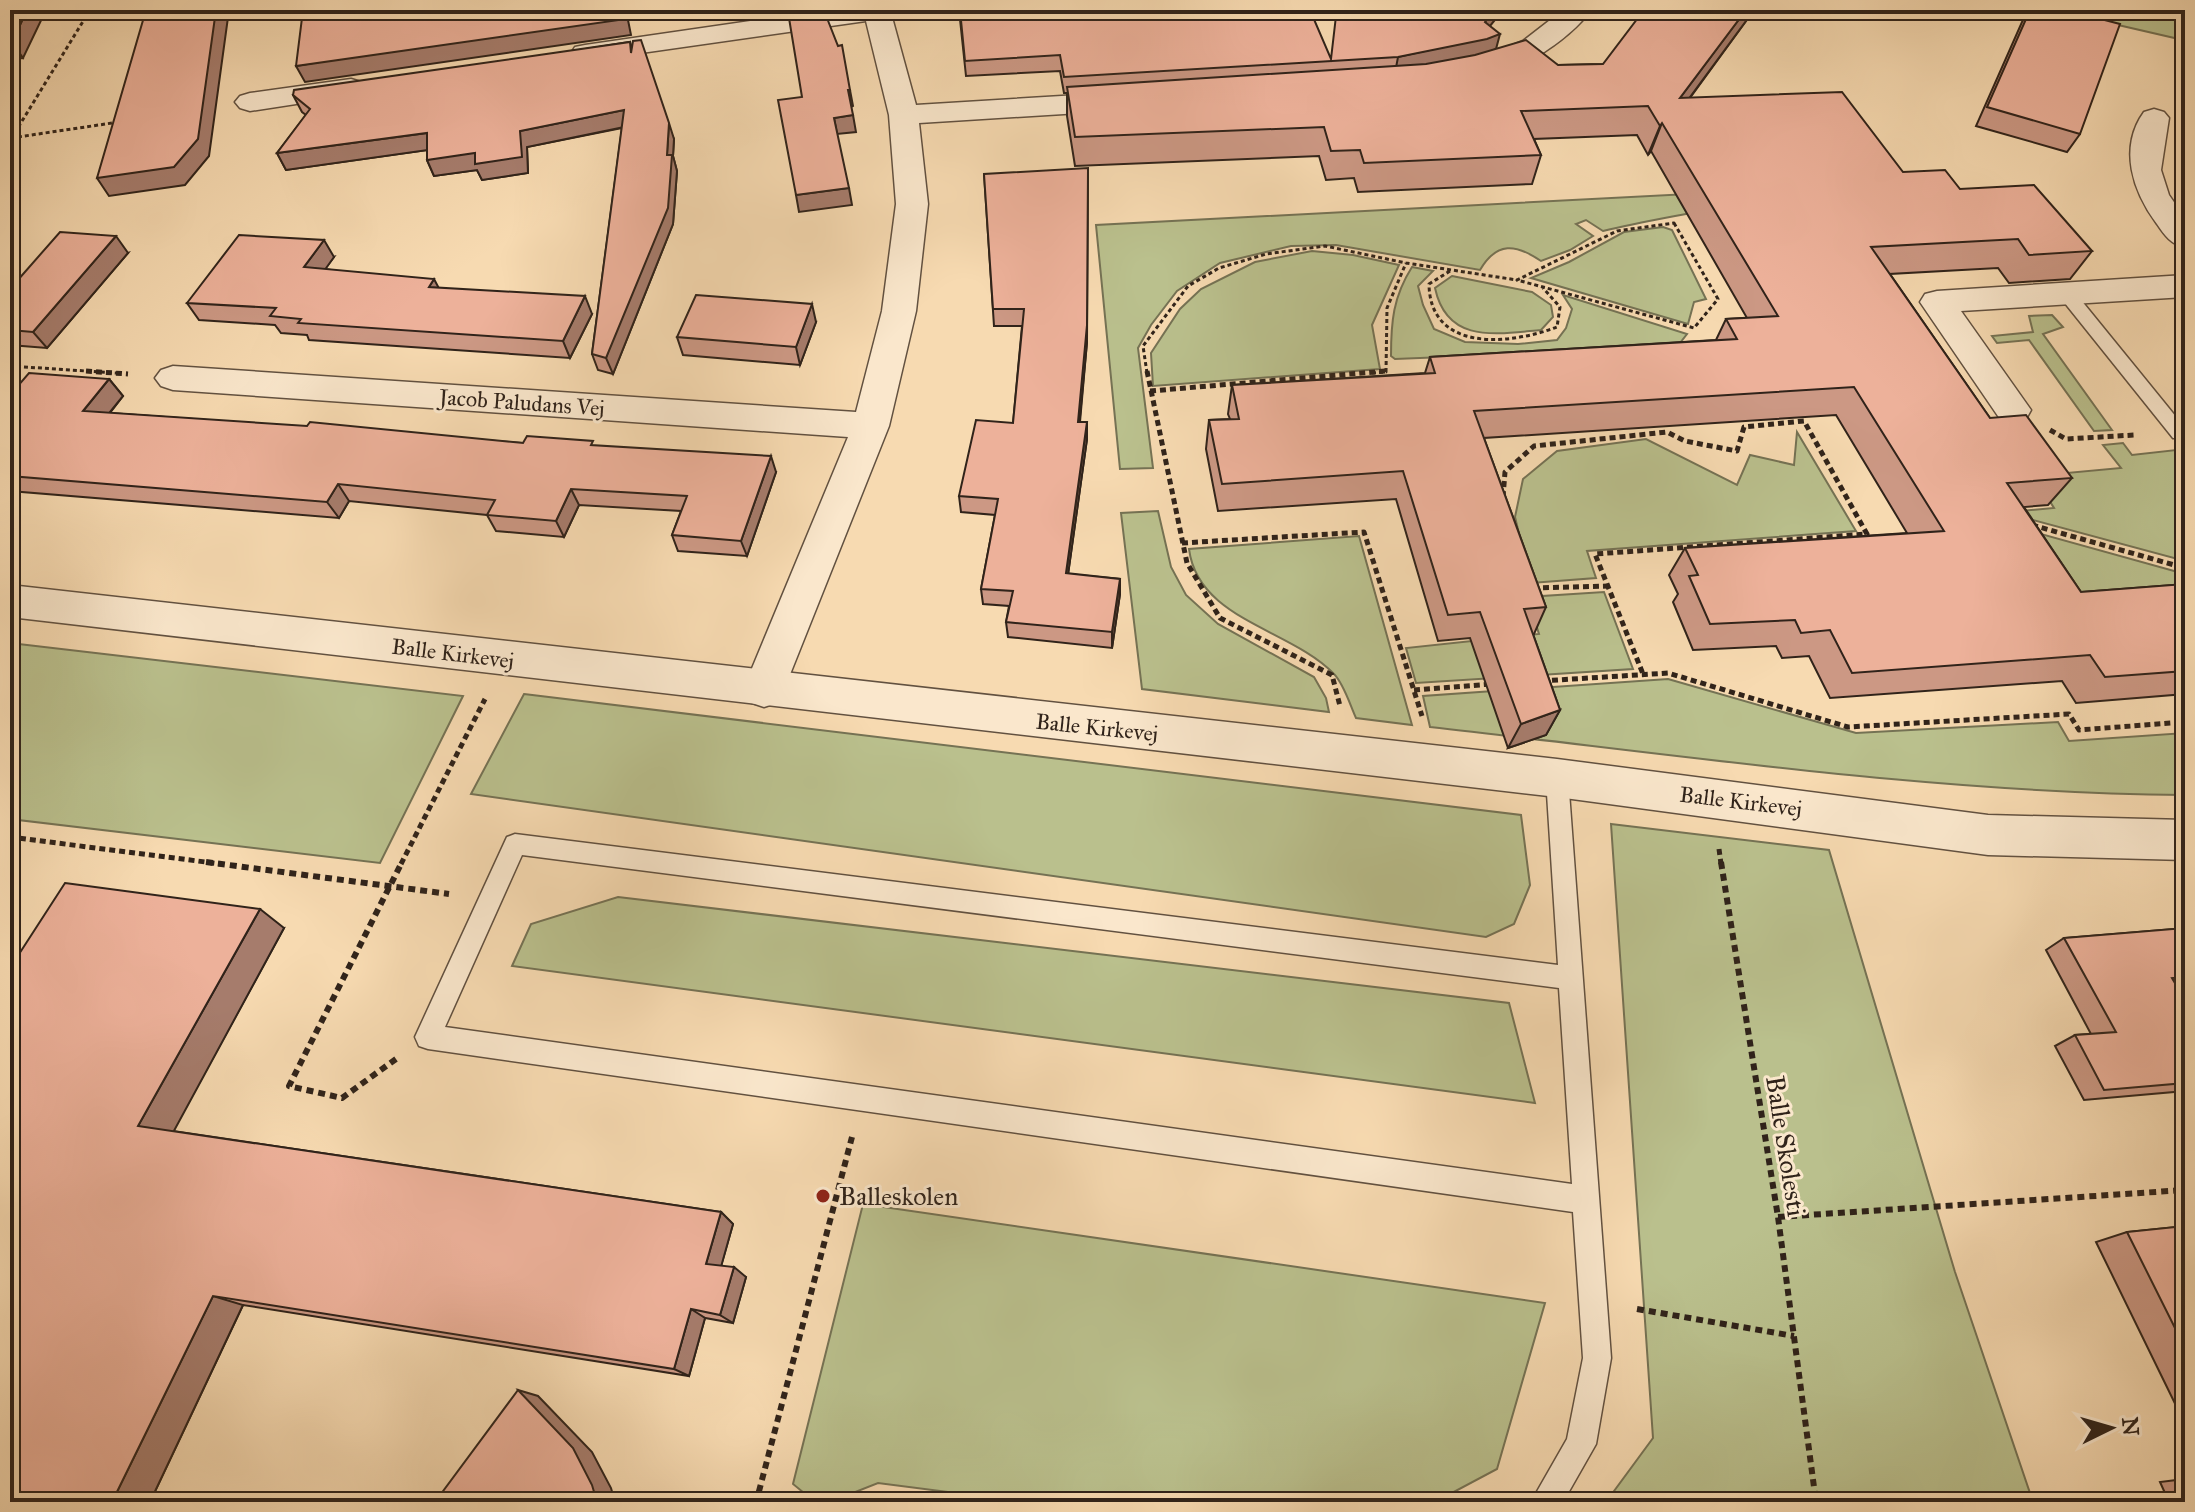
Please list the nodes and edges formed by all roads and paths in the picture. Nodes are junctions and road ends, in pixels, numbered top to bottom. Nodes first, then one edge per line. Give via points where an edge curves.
1 (90, 10) edge
2 (877, 10) edge
3 (1578, 10) edge
4 (555, 58) edge
5 (1446, 77) edge
6 (372, 85) edge
7 (1157, 99) edge
8 (250, 102) dead end
9 (904, 115) junction
10 (2154, 118) dead end
11 (131, 120) edge
12 (11, 139) edge
13 (2185, 238) edge
14 (1406, 263) junction
15 (1451, 270) junction
16 (1517, 280) junction
17 (2185, 286) edge
18 (1542, 287) junction
19 (2066, 293) junction
20 (10, 366) edge
21 (173, 378) joint
22 (1150, 391) junction
23 (2013, 410) joint
24 (871, 426) junction
25 (2179, 433) joint
26 (1503, 501) edge
27 (2023, 523) edge
28 (1182, 543) junction
29 (2185, 568) edge
30 (1608, 586) junction
31 (1526, 588) edge
32 (10, 601) edge
33 (505, 659) junction
34 (1643, 674) junction
35 (1536, 681) edge
36 (1505, 683) edge
37 (764, 690) junction
38 (1414, 690) junction
39 (2185, 722) edge
40 (1354, 756) junction
41 (1436, 765) junction
42 (1557, 778) junction
43 (1710, 797) junction
44 (10, 837) edge
45 (2185, 840) edge
46 (390, 887) junction
47 (489, 899) junction
48 (1570, 978) junction
49 (428, 1037) junction
50 (862, 1099) junction
51 (2185, 1190) edge
52 (1586, 1200) junction
53 (1778, 1217) junction
54 (1594, 1302) junction
55 (1794, 1336) junction
56 (763, 1502) edge
57 (1546, 1502) edge
58 (1816, 1502) edge

1 - 12 path
2 - 4 street
2 - 9 street
3 - 5 street via 1564,27 1530,49
6 - 8 street
7 - 9 street
9 - 24 street via 912,204 899,311
10 - 13 street via 2144,154 2146,183
11 - 12 path
14 - 15 path
14 - 22 path via 1325,246 1266,254 1219,268 1188,286 1143,346
14 - 22 path via 1387,308 1386,372
15 - 16 path
15 - 18 path via 1429,284 1430,301 1438,321 1465,336 1539,336 1557,327 1560,307
16 - 18 path
16 - 18 path via 1617,231 1674,223 1718,299 1694,328
17 - 19 street
19 - 23 street via 1937,302
19 - 25 lane
20 - 21 path
21 - 24 street, Jacob Paludans Vej
22 - 28 path
23 - 25 path via 2066,439
24 - 37 street
26 - 30 path via 1505,472 1534,446 1667,432 1737,451 1744,427 1804,421 1867,534 1595,554
27 - 29 path
28 - 38 path via 1364,532
28 - 40 path via 1187,563 1220,618 1332,675
30 - 31 path
30 - 34 path
32 - 33 street, Balle Kirkevej
33 - 37 street, Balle Kirkevej
33 - 46 path
34 - 35 path
34 - 39 path via 1668,673 1848,727 2069,714 2079,730
36 - 38 path
37 - 40 street, Balle Kirkevej
38 - 41 path
40 - 41 street, Balle Kirkevej
41 - 42 street, Balle Kirkevej
42 - 43 street, Balle Kirkevej
42 - 48 lane
43 - 45 street, Balle Kirkevej via 1988,835
43 - 53 path, Balle Skolesti
44 - 46 path
46 - 47 path
46 - 49 path via 289,1086 342,1098
47 - 48 lane via 515,844
47 - 49 lane
48 - 52 lane
49 - 50 lane
50 - 52 lane
50 - 56 path via 758,1495
51 - 53 path
52 - 54 lane
53 - 55 path, Balle Skolesti
54 - 55 path
54 - 57 lane via 1597,1358 1581,1444
55 - 58 path, Balle Skolesti

